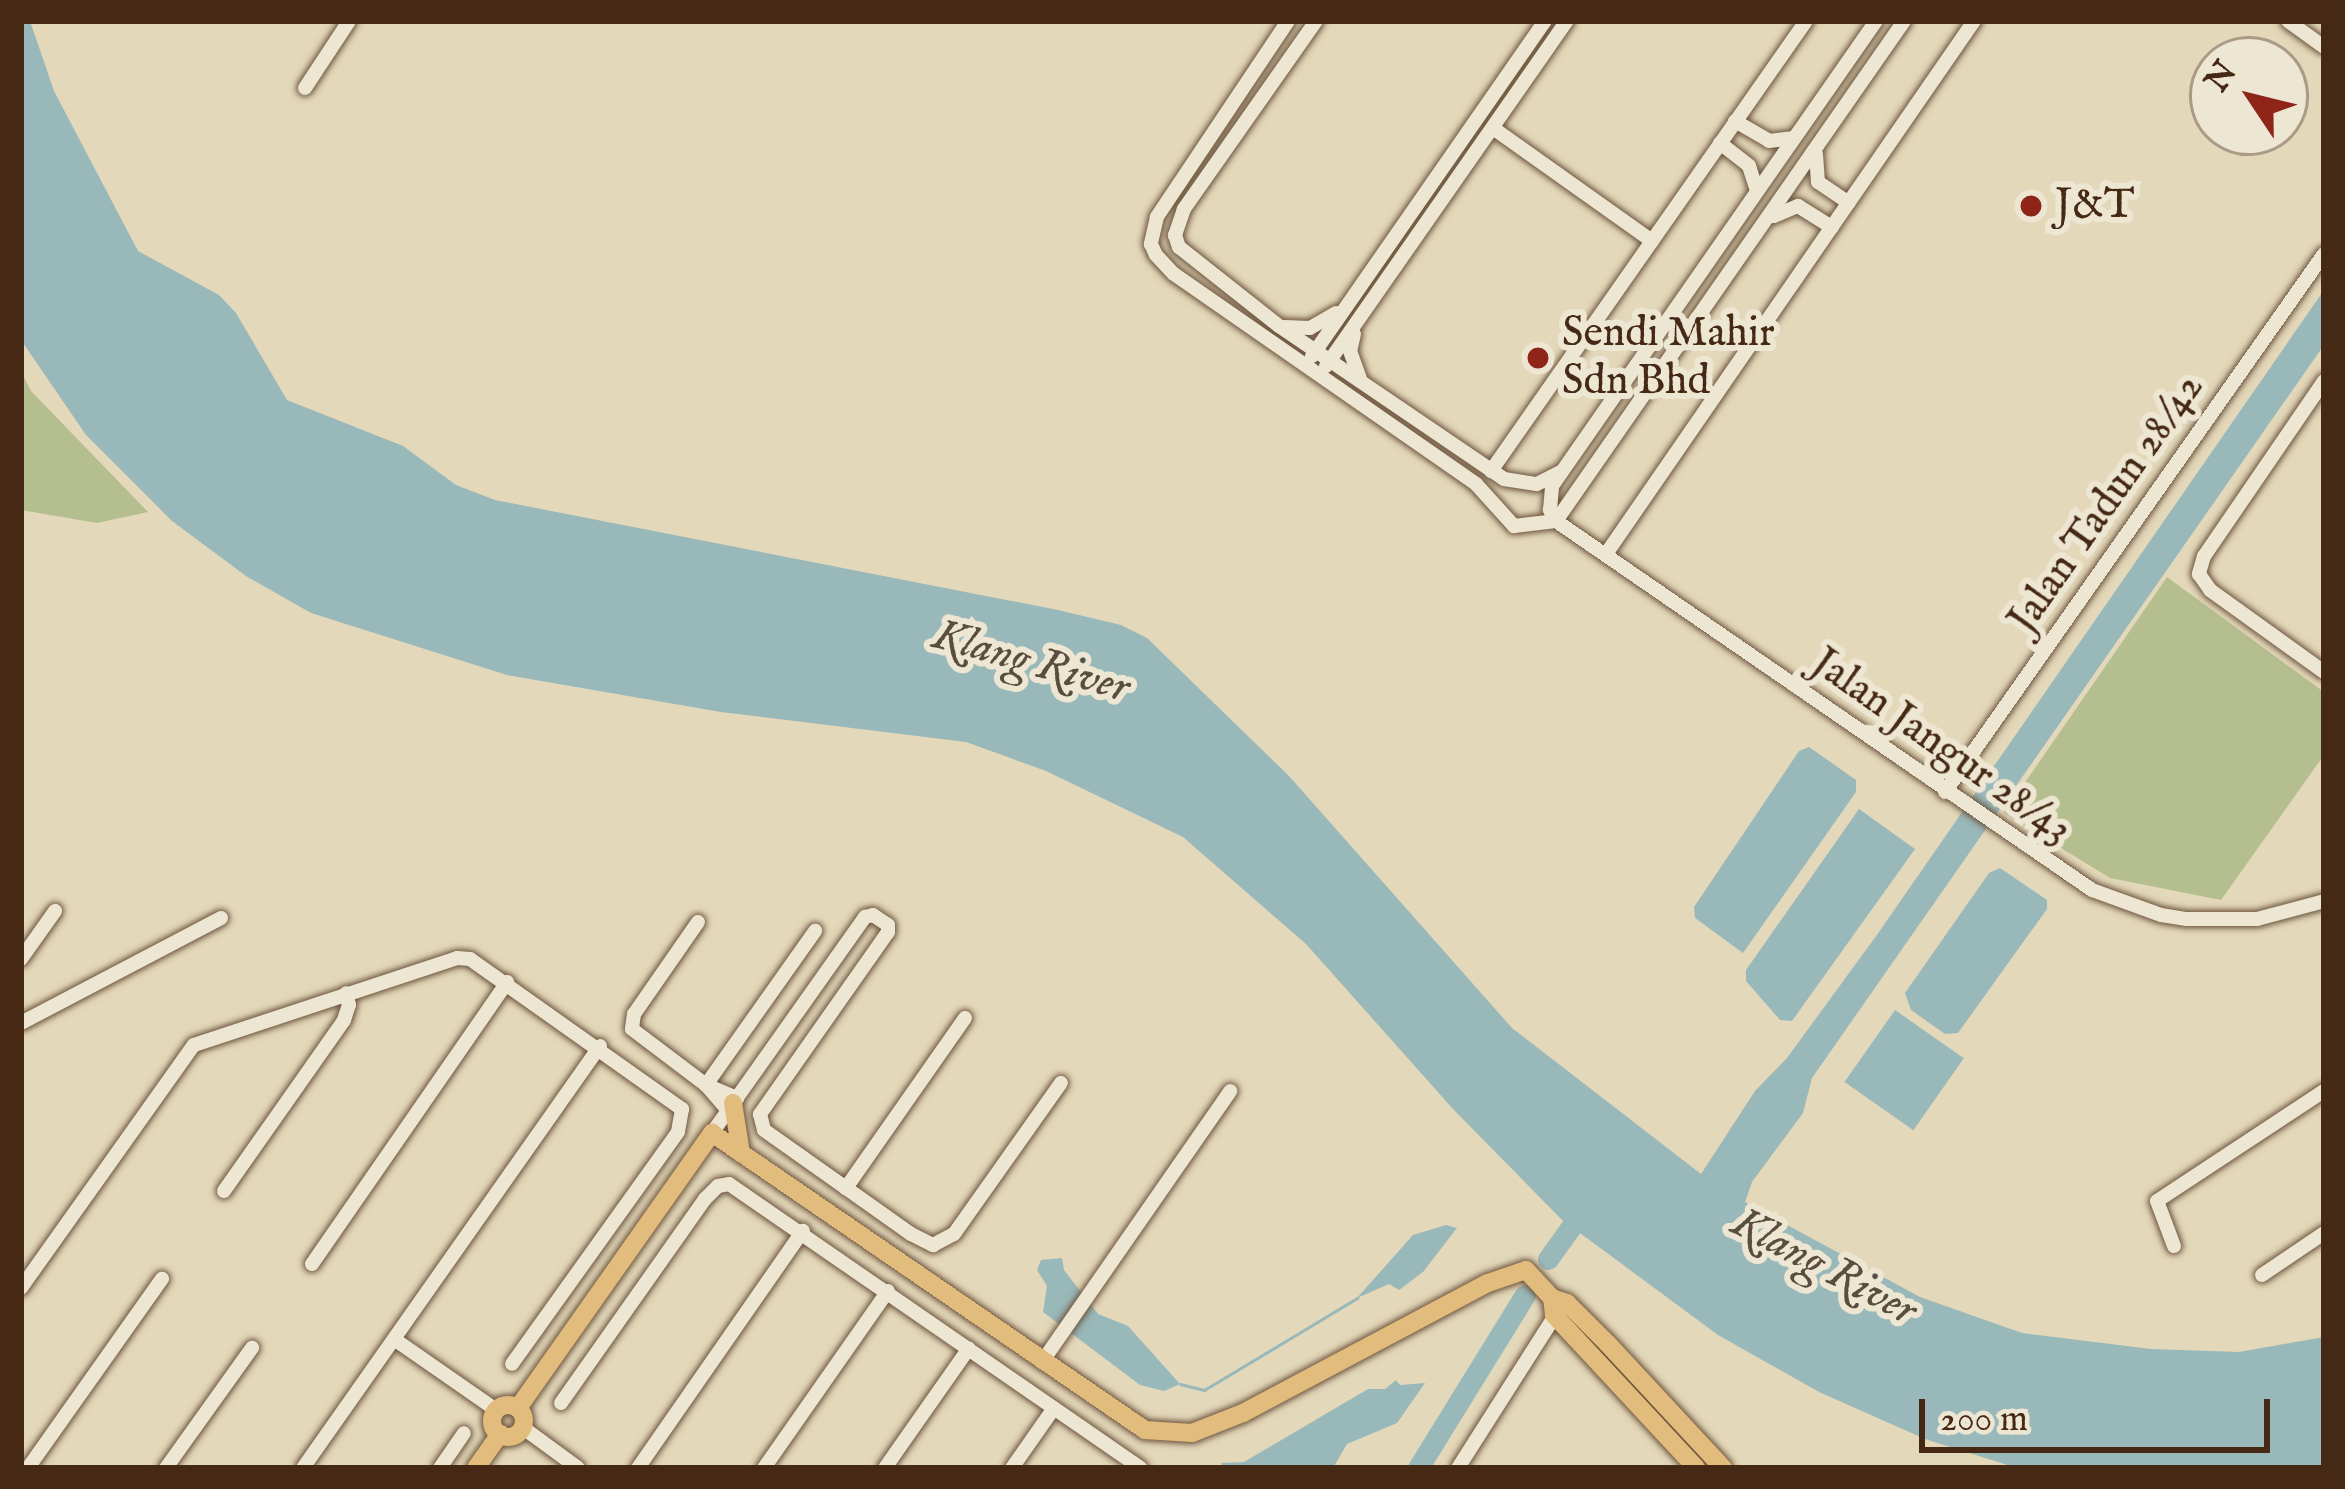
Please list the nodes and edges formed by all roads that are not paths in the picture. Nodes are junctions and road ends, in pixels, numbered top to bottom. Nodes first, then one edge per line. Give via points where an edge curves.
1 (1288, 21) edge
2 (1316, 21) edge
3 (1545, 21) edge
4 (1567, 21) edge
5 (1806, 21) edge
6 (1876, 21) edge
7 (1904, 21) edge
8 (1974, 21) edge
9 (2288, 21) edge
10 (344, 25) edge
11 (2324, 47) edge
12 (304, 88) dead end
13 (1736, 122) junction
14 (1492, 128) junction
15 (1794, 138) junction
16 (1720, 143) junction
17 (1816, 148) junction
18 (1757, 191) junction
19 (1849, 203) junction
20 (1765, 221) junction
21 (1832, 227) junction
22 (1652, 241) junction
23 (2324, 254) edge
24 (1351, 300) junction
25 (1367, 308) junction
26 (1279, 326) junction
27 (1315, 351) junction
28 (1329, 361) junction
29 (1305, 365) junction
30 (1319, 375) junction
31 (1626, 379) junction
32 (2324, 381) edge
33 (1361, 383) junction
34 (1646, 392) junction
35 (1491, 471) junction
36 (1562, 471) junction
37 (1556, 521) junction
38 (1606, 554) junction
39 (2324, 672) edge
40 (1950, 796) junction
41 (2324, 901) edge
42 (55, 911) dead end
43 (221, 918) dead end
44 (698, 922) dead end
45 (814, 931) dead end
46 (852, 935) junction
47 (874, 950) junction
48 (21, 959) edge
49 (507, 982) junction
50 (346, 993) junction
51 (965, 1018) dead end
52 (21, 1023) edge
53 (600, 1046) junction
54 (1061, 1083) dead end
55 (706, 1085) junction
56 (1229, 1091) dead end
57 (2324, 1091) edge
58 (733, 1104) junction
59 (712, 1133) junction
60 (741, 1153) junction
61 (848, 1186) junction
62 (224, 1192) dead end
63 (803, 1231) junction
64 (2324, 1233) edge
65 (2174, 1246) dead end
66 (312, 1264) dead end
67 (2262, 1275) dead end
68 (162, 1279) dead end
69 (21, 1288) edge
70 (888, 1291) junction
71 (1557, 1305) junction
72 (394, 1340) junction
73 (252, 1348) dead end
74 (969, 1348) junction
75 (1042, 1362) junction
76 (512, 1364) dead end
77 (561, 1403) dead end
78 (1054, 1408) junction
79 (496, 1410) junction
80 (520, 1418) junction
81 (464, 1433) dead end
82 (500, 1434) junction
83 (1136, 1467) edge
84 (28, 1468) edge
85 (166, 1468) edge
86 (303, 1468) edge
87 (440, 1468) edge
88 (476, 1468) edge
89 (578, 1468) edge
90 (638, 1468) edge
91 (764, 1468) edge
92 (885, 1468) edge
93 (1012, 1468) edge
94 (1458, 1468) edge
95 (1696, 1468) edge
96 (1723, 1468) edge

1 - 29 street via 1156,217 1151,244 1165,267
2 - 26 street via 1184,208 1174,235 1187,257
3 - 24 street
4 - 14 street
5 - 13 street
6 - 15 street
7 - 17 street
8 - 19 street
9 - 11 street
10 - 12 street
13 - 15 street via 1769,141
13 - 16 street
14 - 22 street
14 - 25 street
15 - 18 street
16 - 18 street via 1749,166
16 - 22 street
17 - 19 street via 1818,182
17 - 20 street
18 - 31 street
19 - 21 street
20 - 21 street via 1798,206
20 - 34 street
21 - 38 street
22 - 35 street
23 - 40 street, Jalan Tadun 28/42
24 - 26 street via 1321,324
24 - 27 street
25 - 28 street
25 - 33 street via 1350,351
26 - 27 street
27 - 28 street
27 - 29 street
28 - 30 street
28 - 33 street
29 - 30 street
30 - 37 street via 1476,484 1514,526
31 - 34 street
31 - 36 street
32 - 39 street via 2199,574
33 - 35 street
34 - 37 street
35 - 36 street via 1524,485
36 - 37 street via 1549,494
37 - 38 street, Jalan Jangur 28/43
38 - 40 street, Jalan Jangur 28/43
40 - 41 street, Jalan Jangur 28/43 via 2092,890 2161,916 2257,919
42 - 48 street
43 - 52 street
44 - 55 street via 634,1014 632,1029
45 - 55 street
46 - 47 street
46 - 47 street via 873,915 889,928
46 - 58 street
47 - 61 street via 760,1114 764,1130
49 - 50 street via 457,958
49 - 53 street
49 - 66 street
50 - 62 street via 344,1020
50 - 69 street via 194,1045
51 - 61 street
53 - 72 street
53 - 76 street via 682,1109 678,1132
54 - 61 street via 954,1234 934,1245
55 - 58 street
56 - 75 street
57 - 65 street via 2157,1202
58 - 59 street
58 - 60 main road
59 - 60 main road
59 - 80 main road
60 - 75 main road
63 - 70 street
63 - 77 street via 740,1188 718,1186
63 - 90 street
64 - 67 street
68 - 84 street
70 - 74 street
70 - 91 street
71 - 75 main road via 1526,1270 1488,1283 1192,1432 1145,1430
71 - 94 street
71 - 95 main road
71 - 96 main road
72 - 79 street
72 - 86 street
73 - 85 street
74 - 78 street
74 - 92 street
78 - 83 street
78 - 93 street
79 - 80 main road via 504,1405
79 - 82 main road via 492,1423
80 - 82 main road via 514,1435
80 - 89 street
81 - 87 street
82 - 88 main road

